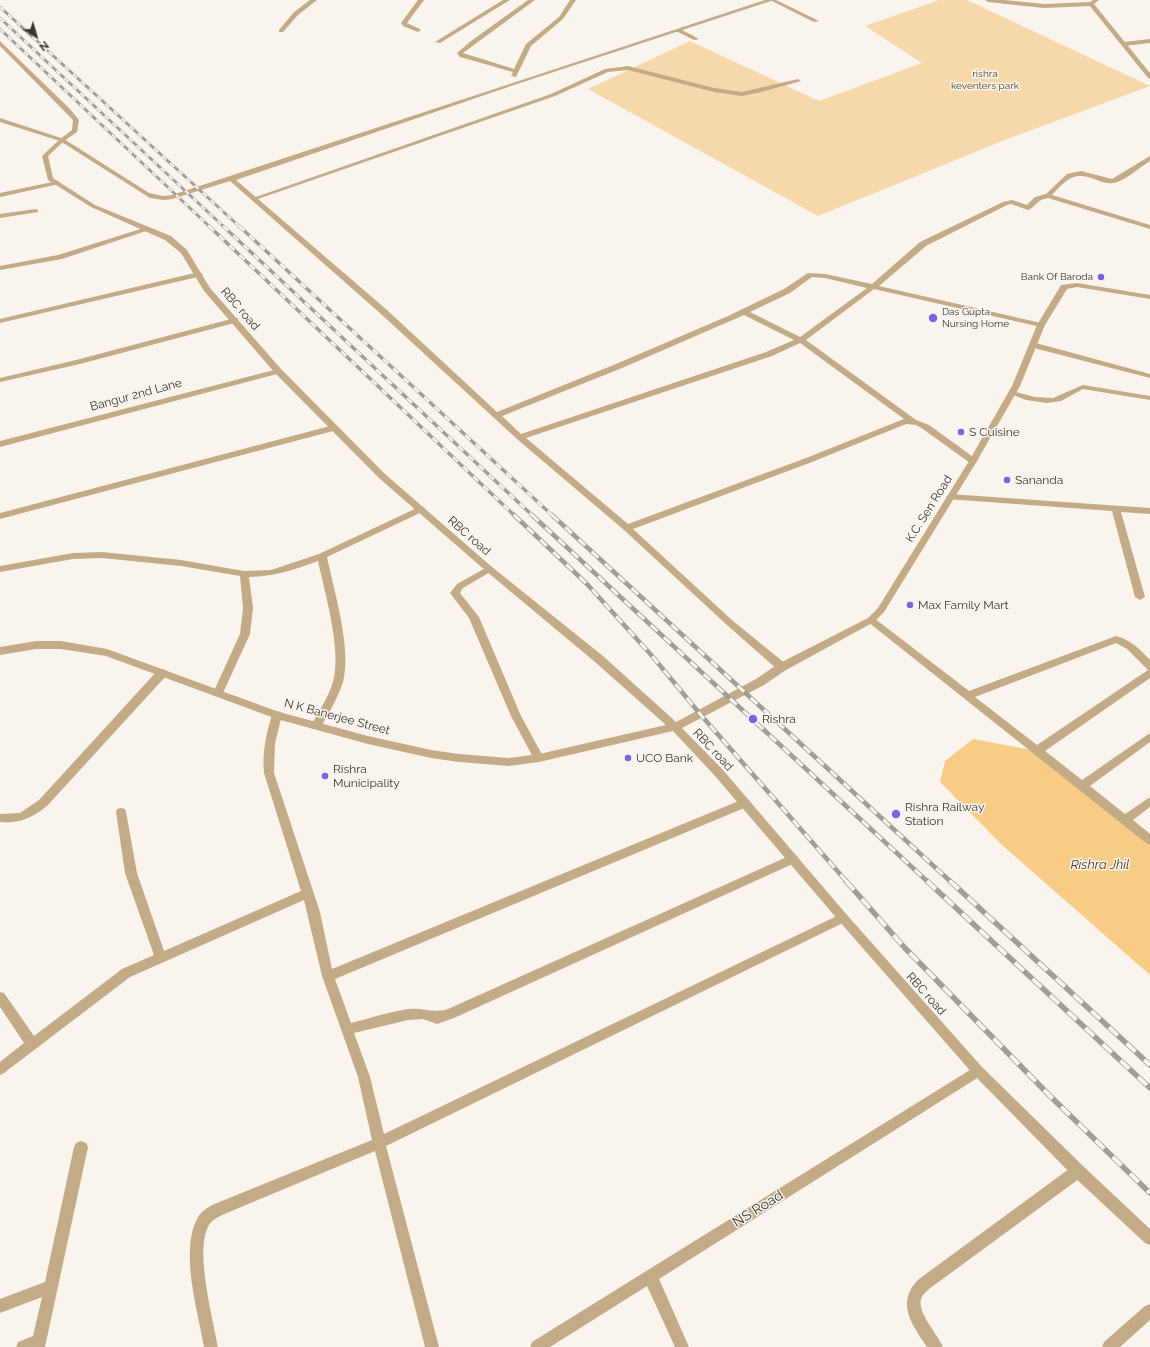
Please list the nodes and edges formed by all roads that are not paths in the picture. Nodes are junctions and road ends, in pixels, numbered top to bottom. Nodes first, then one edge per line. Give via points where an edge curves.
1 (314, 0) edge
2 (421, 0) edge
3 (507, 0) edge
4 (532, 0) edge
5 (573, 0) edge
6 (771, 0) edge
7 (988, 0) edge
8 (1094, 2) edge
9 (816, 21) dead end
10 (418, 30) dead end
11 (678, 30) junction
12 (281, 31) dead end
13 (696, 39) dead end
14 (1150, 41) edge
15 (438, 42) dead end
16 (0, 43) edge
17 (1124, 44) junction
18 (516, 71) junction
19 (1150, 77) edge
20 (798, 81) dead end
21 (512, 84) junction
22 (0, 120) edge
23 (62, 140) junction
24 (1150, 158) edge
25 (231, 179) junction
26 (57, 183) junction
27 (0, 195) edge
28 (1048, 196) junction
29 (253, 199) junction
30 (36, 211) dead end
31 (0, 216) edge
32 (1150, 227) edge
33 (146, 229) junction
34 (0, 268) edge
35 (199, 274) junction
36 (873, 287) junction
37 (1150, 297) edge
38 (744, 312) junction
39 (0, 320) edge
40 (235, 320) junction
41 (1041, 325) junction
42 (802, 340) junction
43 (1033, 345) junction
44 (278, 371) junction
45 (1150, 376) edge
46 (0, 380) edge
47 (1012, 394) junction
48 (1150, 398) edge
49 (496, 414) junction
50 (912, 421) junction
51 (334, 428) junction
52 (520, 437) junction
53 (0, 444) edge
54 (973, 461) junction
55 (950, 497) junction
56 (1116, 508) junction
57 (421, 509) junction
58 (1150, 511) edge
59 (0, 516) edge
60 (627, 528) junction
61 (322, 556) junction
62 (0, 569) edge
63 (489, 569) junction
64 (244, 574) junction
65 (1140, 597) dead end
66 (870, 620) junction
67 (0, 651) edge
68 (782, 667) junction
69 (1150, 667) edge
70 (162, 673) junction
71 (1150, 673) edge
72 (218, 694) junction
73 (967, 696) junction
74 (277, 715) junction
75 (316, 726) junction
76 (675, 727) junction
77 (1150, 737) edge
78 (1037, 751) junction
79 (539, 758) junction
80 (1082, 786) junction
81 (1150, 801) edge
82 (745, 803) junction
83 (120, 812) dead end
84 (0, 818) edge
85 (1125, 820) junction
86 (1150, 840) edge
87 (793, 860) junction
88 (308, 893) junction
89 (842, 918) junction
90 (161, 958) junction
91 (328, 976) junction
92 (0, 997) edge
93 (347, 1029) junction
94 (32, 1044) junction
95 (0, 1070) edge
96 (978, 1071) junction
97 (378, 1143) junction
98 (81, 1147) dead end
99 (1078, 1171) junction
100 (1150, 1238) edge
101 (650, 1276) junction
102 (52, 1286) junction
103 (0, 1306) edge
104 (1150, 1311) edge
105 (39, 1344) edge
106 (23, 1347) edge
107 (212, 1347) edge
108 (432, 1347) edge
109 (537, 1347) edge
110 (682, 1347) edge
111 (936, 1347) edge
112 (1110, 1347) edge

1 - 12 street via 296,12
2 - 10 street via 404,23
3 - 15 street
4 - 18 street via 460,52 462,56
5 - 18 street via 561,18 528,45
6 - 9 lane
6 - 11 street
7 - 8 street via 1044,6
8 - 17 street
11 - 13 lane
11 - 21 street
14 - 17 street
16 - 23 street, RBC road via 76,120 75,132
17 - 19 street
18 - 21 street
20 - 29 lane via 742,94 714,90 628,68 607,70 553,95
21 - 25 street
22 - 23 street
23 - 25 street via 152,197 177,196
23 - 26 street, RBC road via 45,156 50,179
24 - 28 street via 1114,181 1106,181 1080,172 1071,174
25 - 29 street
26 - 27 street
26 - 33 street, RBC road via 93,206
28 - 32 street
28 - 36 street via 1038,198 1028,208 1005,202 936,236 916,249
29 - 49 street via 384,312
30 - 31 street
33 - 34 street via 59,257
33 - 35 street, RBC road via 168,238 184,252
35 - 39 street
35 - 40 street, RBC road via 207,289
36 - 38 street via 811,274 788,290
36 - 41 street
36 - 42 street
37 - 41 street, K.C. Sen Road via 1077,285 1066,286
38 - 42 street
38 - 49 street via 619,366
40 - 44 street, RBC road
40 - 46 street
41 - 43 street, K.C. Sen Road
42 - 50 street
42 - 52 street via 763,356
43 - 45 street
43 - 47 street, K.C. Sen Road
44 - 51 street, RBC road
44 - 53 street, Bangur 2nd Lane
47 - 48 lane via 1051,401 1084,387
47 - 54 street, K.C. Sen Road
49 - 52 street
50 - 54 street via 926,426
50 - 60 street
51 - 57 street, RBC road via 382,476
51 - 59 street
52 - 60 street
54 - 55 street, K.C. Sen Road
55 - 56 street
55 - 66 street, K.C. Sen Road via 880,610
56 - 58 street
56 - 65 street
57 - 61 street
57 - 63 street, RBC road
60 - 68 street
61 - 64 street via 271,573
61 - 75 street via 334,615 340,668 338,680
62 - 64 street via 73,556 102,555 181,563
63 - 76 street, RBC road via 599,659
63 - 79 street via 460,586 455,593 470,609 516,716
64 - 72 street via 248,608 245,634
66 - 68 street, K.C. Sen Road
66 - 73 street
67 - 70 street, N K Banerjee Street via 36,645 61,645 107,653
68 - 76 street, K.C. Sen Road via 760,682
69 - 73 street via 1131,646 1116,639
70 - 72 street, N K Banerjee Street
70 - 84 street via 43,803 24,817
71 - 78 street
72 - 74 street, N K Banerjee Street
73 - 78 street
74 - 75 street, N K Banerjee Street
74 - 88 street via 267,756 269,773
75 - 79 street, N K Banerjee Street via 431,754 509,762
76 - 79 street, N K Banerjee Street
76 - 82 street, RBC road
77 - 80 street
78 - 80 street
80 - 85 street
81 - 85 street
82 - 87 street, RBC road
82 - 91 street
83 - 90 street via 131,873
85 - 86 street
87 - 89 street, RBC road
87 - 93 street via 450,1014 437,1018 423,1014 408,1015
88 - 90 street
88 - 91 street
89 - 96 street, RBC road
89 - 97 street
90 - 94 street via 126,973
91 - 93 street
92 - 94 street
93 - 97 street via 364,1077
94 - 95 street
96 - 99 street, RBC road
96 - 101 street, NS Road
97 - 107 street via 218,1210 203,1221 197,1242 196,1262
97 - 108 street
98 - 102 street
99 - 100 street, RBC road
99 - 111 street via 914,1294 917,1316
101 - 109 street, NS Road
101 - 110 street
102 - 103 street
102 - 105 street
104 - 112 street
105 - 106 street

